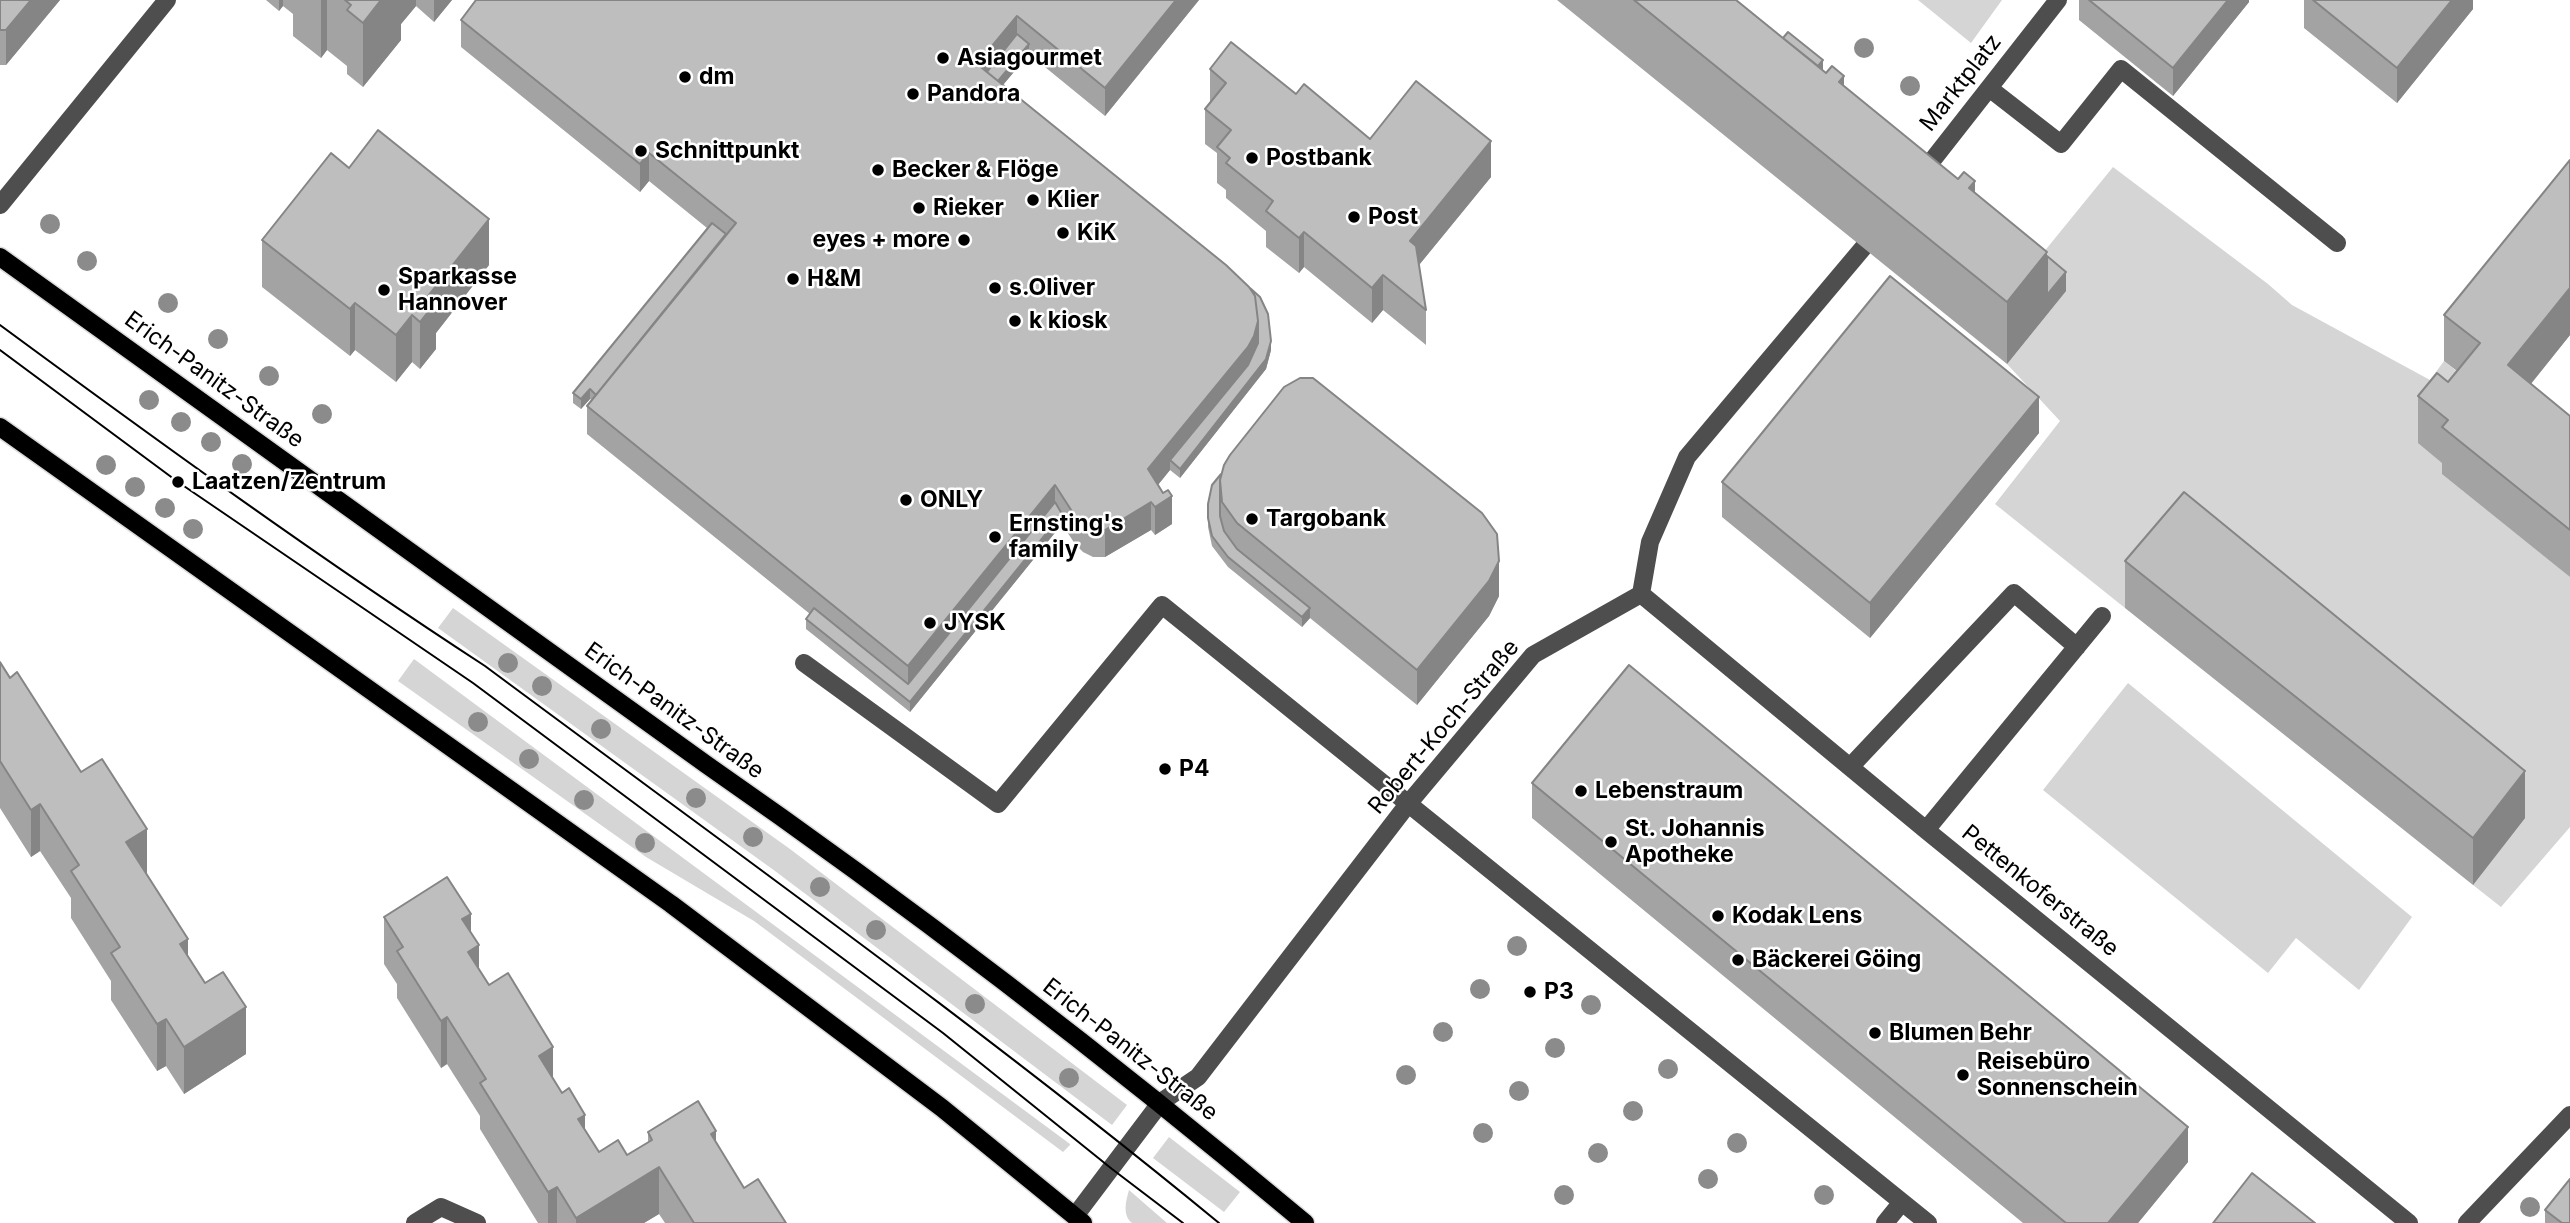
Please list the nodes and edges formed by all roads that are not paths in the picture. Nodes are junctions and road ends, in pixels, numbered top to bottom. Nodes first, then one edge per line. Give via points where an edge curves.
1 (167, 0) edge
2 (2058, 0) edge
3 (1989, 89) junction
4 (1911, 188) edge
5 (0, 205) edge
6 (2337, 243) dead end
7 (1863, 248) edge
8 (0, 257) edge
9 (0, 427) edge
10 (1642, 594) junction
11 (2102, 616) dead end
12 (2077, 647) junction
13 (804, 663) dead end
14 (1850, 767) junction
15 (1408, 804) junction
16 (1926, 830) junction
17 (1161, 1102) junction
18 (2570, 1115) edge
19 (1902, 1202) junction
20 (1079, 1220) edge
21 (415, 1223) edge
22 (477, 1223) edge
23 (1306, 1223) edge
24 (1885, 1223) edge
25 (1928, 1223) edge
26 (2409, 1223) edge
27 (2468, 1223) edge

1 - 5 street
2 - 3 street, Marktplatz
3 - 4 street, Marktplatz
3 - 6 street via 2061,144 2122,69
7 - 10 street via 1687,457 1650,542
8 - 17 main road, Erich-Panitz-Straße via 808,836
9 - 20 main road via 671,904 942,1108
10 - 14 street, Pettenkoferstraße
10 - 15 street, Robert-Koch-Straße via 1533,655
11 - 12 street
12 - 14 street via 2014,593
12 - 16 street
13 - 15 street via 998,804 1162,605
14 - 16 street, Pettenkoferstraße
15 - 17 street, Robert-Koch-Straße via 1198,1077
15 - 19 street
16 - 26 street, Pettenkoferstraße
17 - 20 street, Robert-Koch-Straße
17 - 23 main road, Erich-Panitz-Straße
18 - 27 street
19 - 24 street
19 - 25 street
21 - 22 street via 440,1207

